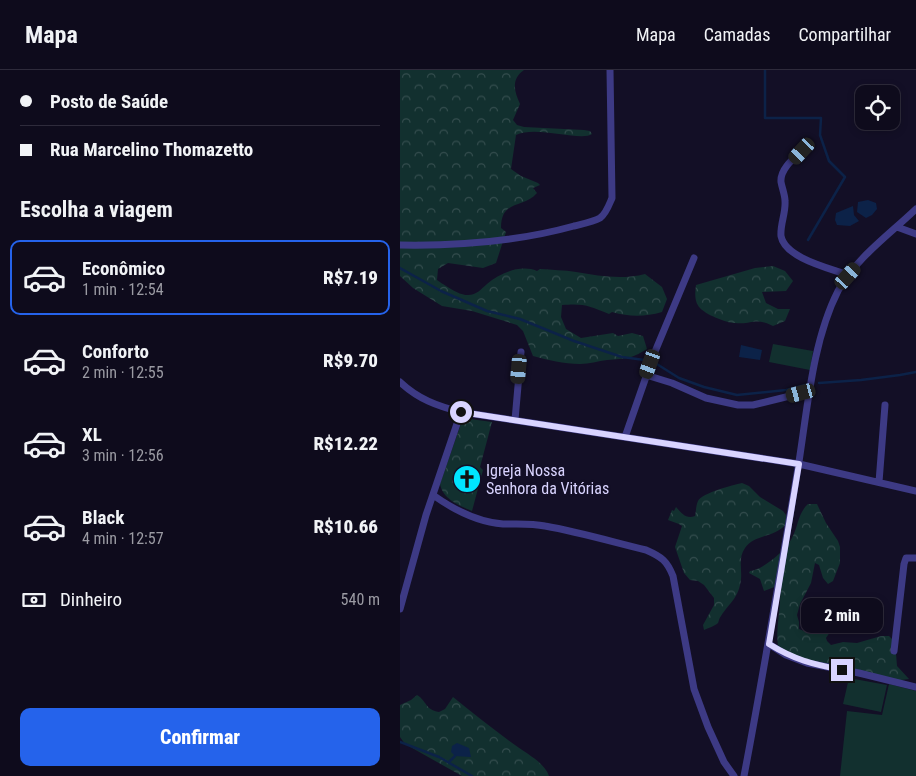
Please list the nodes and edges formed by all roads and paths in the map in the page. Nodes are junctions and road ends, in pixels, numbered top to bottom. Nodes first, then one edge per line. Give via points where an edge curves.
1 (610, 70) edge
2 (802, 151) dead end
3 (916, 209) edge
4 (897, 227) junction
5 (916, 234) edge
6 (400, 245) edge
7 (694, 258) dead end
8 (848, 276) junction
9 (521, 352) dead end
10 (646, 375) junction
11 (400, 382) edge
12 (810, 391) junction
13 (885, 405) dead end
14 (461, 412) junction
15 (515, 420) junction
16 (625, 438) junction
17 (799, 464) junction
18 (879, 482) junction
19 (916, 490) edge
20 (433, 495) junction
21 (916, 558) edge
22 (400, 609) edge
23 (769, 644) junction
24 (894, 651) dead end
25 (916, 687) edge
26 (734, 776) edge
27 (744, 776) edge

1 - 6 street via 612,198 600,218 552,232 509,238 436,246
2 - 8 street via 784,170 781,179 785,202 781,237 790,252
3 - 4 street
4 - 5 street
4 - 8 street
7 - 10 street
8 - 12 street via 826,319
9 - 15 street
10 - 12 street via 672,382 706,398 738,405 752,405
10 - 16 street
11 - 14 street via 434,405
12 - 17 street
13 - 18 street
14 - 15 street
14 - 20 street
15 - 16 street
16 - 17 street
17 - 18 street
17 - 23 street
18 - 19 street
20 - 22 street
20 - 26 street via 459,512 484,521 563,529 646,550 668,563 694,689 724,762
21 - 24 street via 906,558 904,564
23 - 25 street via 807,663
23 - 27 street

